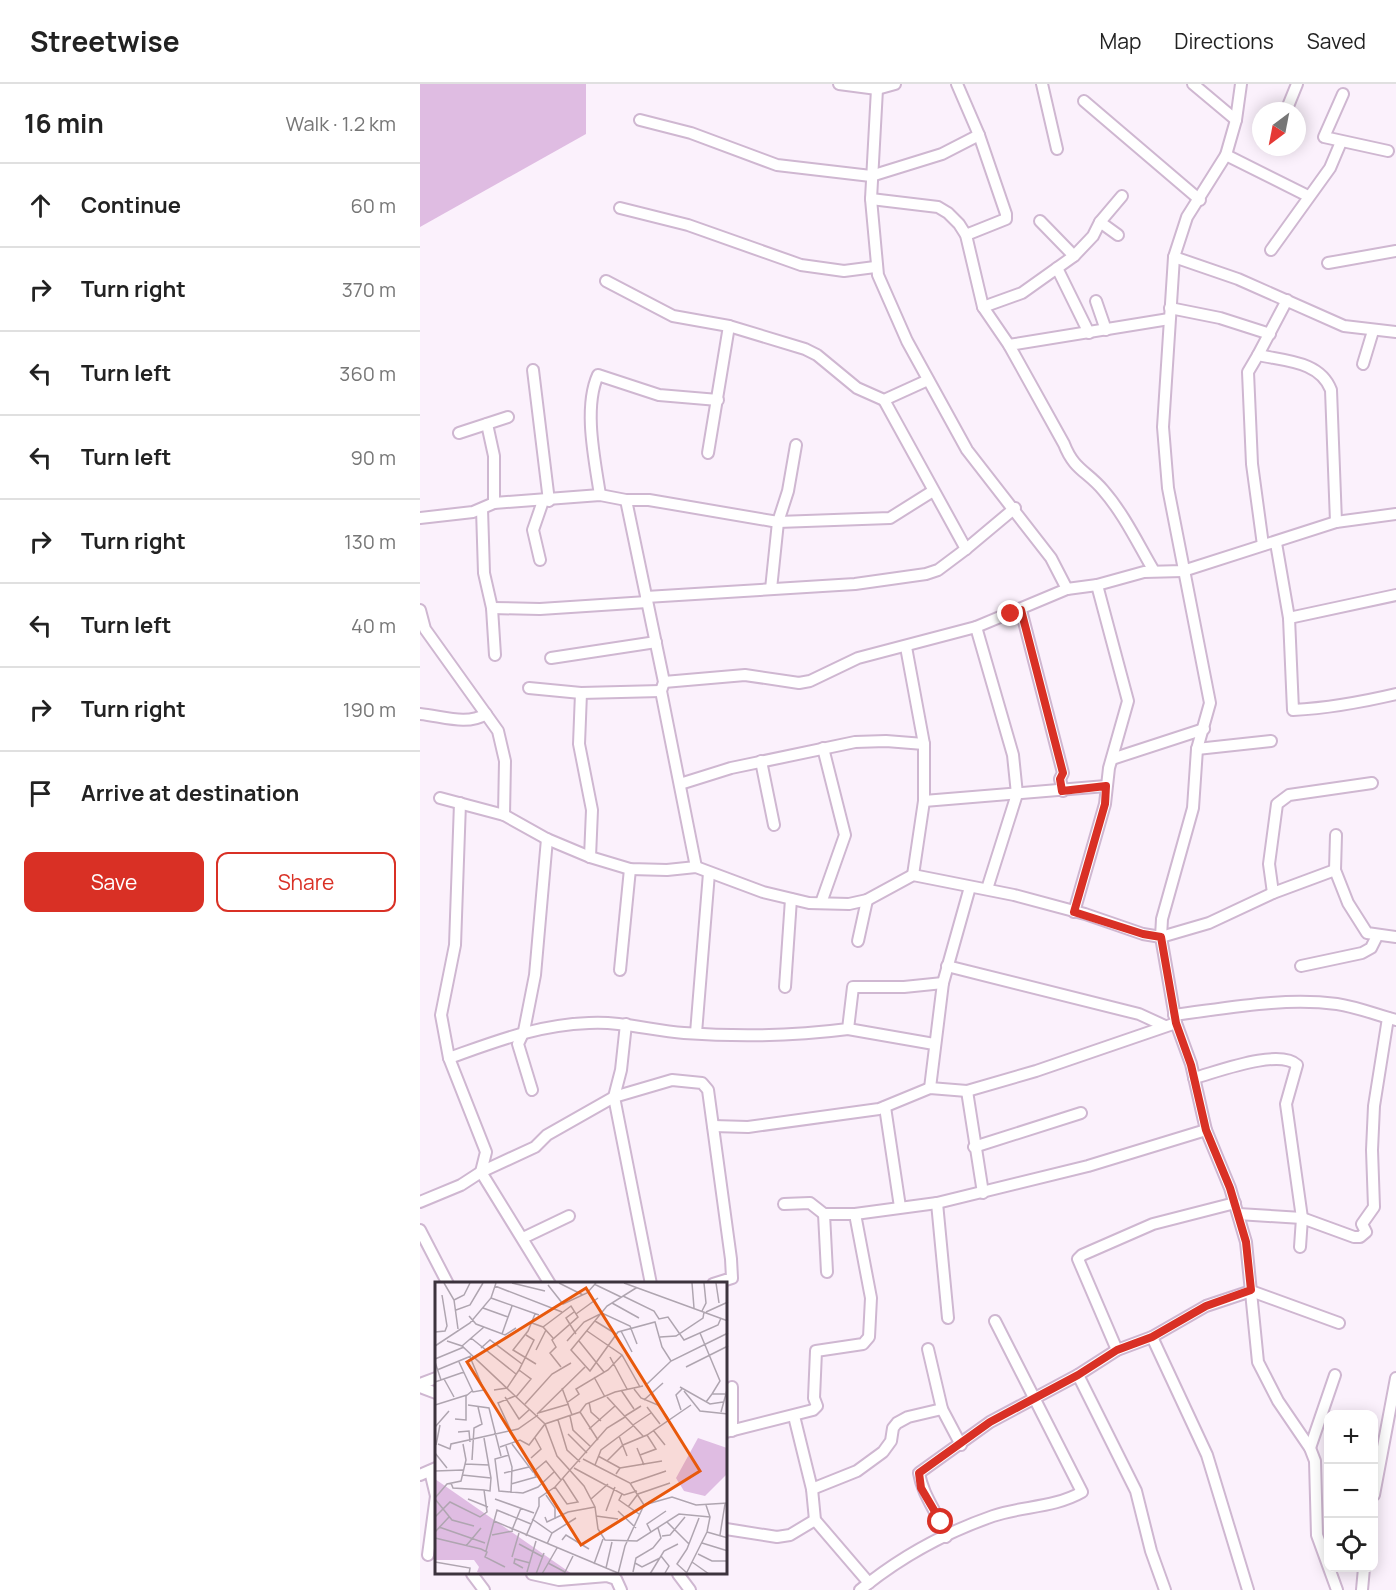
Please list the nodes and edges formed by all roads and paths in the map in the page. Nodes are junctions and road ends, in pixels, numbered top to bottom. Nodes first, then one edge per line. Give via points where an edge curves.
1 (839, 84) edge
2 (895, 84) edge
3 (957, 84) edge
4 (1042, 84) edge
5 (1193, 84) edge
6 (1241, 84) edge
7 (1297, 84) edge
8 (877, 89) junction
9 (1344, 94) dead end
10 (1084, 101) dead end
11 (1290, 102) edge
12 (640, 120) dead end
13 (1236, 120) junction
14 (979, 135) junction
15 (1341, 142) junction
16 (1057, 149) dead end
17 (1388, 151) dead end
18 (1226, 155) junction
19 (871, 176) junction
20 (1122, 196) dead end
21 (1308, 196) junction
22 (870, 199) junction
23 (1200, 200) junction
24 (620, 208) dead end
25 (1040, 221) dead end
26 (1100, 222) junction
27 (966, 235) junction
28 (1118, 235) dead end
29 (1271, 250) dead end
30 (1396, 251) edge
31 (1074, 256) junction
32 (1174, 256) junction
33 (1328, 262) dead end
34 (875, 267) junction
35 (1057, 268) junction
36 (606, 280) dead end
37 (1287, 300) junction
38 (1096, 301) dead end
39 (983, 307) junction
40 (1170, 314) junction
41 (729, 326) junction
42 (1106, 330) junction
43 (1373, 331) junction
44 (1396, 332) edge
45 (1089, 333) junction
46 (1270, 334) junction
47 (1009, 345) junction
48 (1258, 355) junction
49 (1363, 364) dead end
50 (533, 370) dead end
51 (928, 380) junction
52 (718, 400) junction
53 (884, 400) junction
54 (508, 417) dead end
55 (487, 424) junction
56 (459, 433) dead end
57 (796, 446) dead end
58 (708, 453) dead end
59 (933, 491) junction
60 (600, 495) junction
61 (626, 500) junction
62 (546, 501) junction
63 (494, 503) junction
64 (1015, 508) junction
65 (482, 509) junction
66 (1396, 514) edge
67 (420, 518) edge
68 (778, 522) junction
69 (1336, 522) junction
70 (1276, 543) junction
71 (1263, 545) junction
72 (966, 549) junction
73 (540, 560) dead end
74 (1154, 571) junction
75 (1183, 571) junction
76 (1097, 585) junction
77 (771, 589) junction
78 (1067, 589) junction
79 (1396, 595) edge
80 (646, 600) junction
81 (492, 608) junction
82 (420, 610) edge
83 (1021, 610) junction
84 (1289, 618) junction
85 (975, 627) junction
86 (422, 629) edge
87 (656, 642) junction
88 (906, 646) junction
89 (495, 655) dead end
90 (552, 658) dead end
91 (662, 686) junction
92 (529, 688) dead end
93 (581, 693) junction
94 (1396, 694) edge
95 (420, 714) edge
96 (486, 714) junction
97 (1204, 729) junction
98 (1271, 741) dead end
99 (924, 744) junction
100 (823, 748) junction
101 (1197, 750) junction
102 (1112, 759) junction
103 (761, 761) junction
104 (1372, 783) dead end
105 (680, 784) junction
106 (1106, 786) junction
107 (1062, 791) junction
108 (1017, 794) junction
109 (440, 798) dead end
110 (924, 801) junction
111 (460, 803) junction
112 (504, 815) junction
113 (774, 825) dead end
114 (1336, 835) dead end
115 (547, 839) junction
116 (590, 857) junction
117 (696, 867) junction
118 (630, 868) junction
119 (1335, 870) junction
120 (709, 873) junction
121 (913, 874) junction
122 (970, 886) junction
123 (987, 890) junction
124 (1273, 893) junction
125 (791, 900) junction
126 (867, 900) junction
127 (821, 903) junction
128 (1074, 912) junction
129 (1377, 936) junction
130 (1161, 937) junction
131 (1396, 937) edge
132 (858, 941) dead end
133 (947, 966) junction
134 (1301, 966) dead end
135 (620, 970) dead end
136 (943, 983) junction
137 (785, 987) dead end
138 (1175, 1019) junction
139 (1392, 1019) edge
140 (626, 1024) junction
141 (1165, 1026) junction
142 (848, 1029) junction
143 (524, 1031) junction
144 (696, 1033) junction
145 (934, 1044) junction
146 (449, 1058) junction
147 (1194, 1078) junction
148 (930, 1088) junction
149 (532, 1090) dead end
150 (967, 1091) junction
151 (614, 1097) junction
152 (885, 1107) junction
153 (1081, 1113) dead end
154 (713, 1126) junction
155 (1206, 1130) junction
156 (974, 1147) junction
157 (481, 1172) junction
158 (983, 1193) junction
159 (420, 1202) edge
160 (937, 1203) junction
161 (784, 1204) dead end
162 (900, 1207) junction
163 (1236, 1209) junction
164 (824, 1214) junction
165 (855, 1214) junction
166 (569, 1216) dead end
167 (1302, 1218) junction
168 (420, 1230) edge
169 (523, 1238) junction
170 (1300, 1247) dead end
171 (827, 1272) dead end
172 (447, 1282) edge
173 (549, 1282) edge
174 (651, 1282) edge
175 (719, 1282) edge
176 (1251, 1290) junction
177 (948, 1318) dead end
178 (995, 1321) dead end
179 (1339, 1323) dead end
180 (1152, 1337) junction
181 (928, 1349) dead end
182 (1117, 1350) junction
183 (1078, 1375) junction
184 (1335, 1376) dead end
185 (435, 1378) edge
186 (1396, 1378) edge
187 (420, 1386) edge
188 (732, 1387) dead end
189 (435, 1393) edge
190 (1034, 1400) junction
191 (942, 1409) junction
192 (794, 1416) junction
193 (729, 1431) edge
194 (961, 1445) junction
195 (1310, 1448) junction
196 (429, 1471) edge
197 (1378, 1473) edge
198 (813, 1489) junction
199 (435, 1492) edge
200 (435, 1504) edge
201 (815, 1520) junction
202 (728, 1529) edge
203 (946, 1537) junction
204 (428, 1556) edge
205 (1364, 1572) edge
206 (473, 1575) edge
207 (536, 1575) edge
208 (679, 1575) edge
209 (869, 1582) junction
210 (484, 1590) edge
211 (621, 1590) edge
212 (690, 1590) edge
213 (860, 1590) edge
214 (1165, 1590) edge
215 (1248, 1590) edge
216 (1337, 1590) edge
217 (1362, 1590) edge

1 - 8 street
2 - 8 street
3 - 14 street
4 - 16 street
5 - 13 street
6 - 13 street
7 - 11 street
8 - 19 street
9 - 15 street via 1324,134
10 - 23 street
12 - 19 street via 690,133 777,165
13 - 18 street
14 - 19 street via 942,154
14 - 27 street via 1006,219
15 - 17 street
15 - 21 street via 1329,168
18 - 21 street
18 - 23 street
19 - 22 street
20 - 26 street
21 - 29 street
22 - 27 street via 938,207
22 - 34 street
23 - 32 street via 1187,217
24 - 34 street via 688,225 801,265 844,271
25 - 31 street
26 - 28 street
26 - 31 street
27 - 39 street
30 - 33 street
31 - 35 street
32 - 37 street
32 - 40 street
34 - 51 street
35 - 39 street via 1022,293
35 - 45 street
36 - 41 street via 673,316
37 - 43 street via 1344,326
37 - 46 street
38 - 42 street
39 - 47 street
40 - 42 street
40 - 46 street via 1220,318
40 - 75 street via 1163,427 1168,488
41 - 52 street
41 - 53 street via 805,349 857,388
42 - 45 street
43 - 44 street
43 - 49 street
45 - 47 street
46 - 48 street
47 - 74 street via 1071,461 1103,490
48 - 69 street via 1310,367 1328,381
48 - 71 street via 1248,372 1252,464
50 - 62 street
51 - 53 street
51 - 64 street via 968,450
52 - 58 street
52 - 60 street via 659,395 598,375 592,396 592,441
53 - 59 street
54 - 55 street
55 - 56 street
55 - 63 street via 494,456
57 - 68 street
59 - 68 street via 890,518
59 - 72 street
60 - 61 street
60 - 62 street
61 - 68 street via 649,500
61 - 80 street
62 - 63 street
62 - 73 street via 533,530
63 - 65 street
64 - 72 street
64 - 78 street via 1051,558
65 - 67 street
65 - 81 street via 484,573
66 - 69 street
68 - 77 street
69 - 70 street
70 - 71 street
70 - 84 street
71 - 75 street
72 - 77 street via 938,570 916,576
74 - 75 street
74 - 76 street
75 - 97 street via 1210,703
76 - 78 street
76 - 102 street via 1128,701
77 - 80 street
78 - 83 street
79 - 84 street
80 - 81 street via 540,609
80 - 87 street
81 - 89 street
82 - 86 street
83 - 85 street
83 - 107 street via 1063,773
84 - 94 street via 1293,710
85 - 88 street
85 - 108 street via 1013,755
86 - 96 street
87 - 90 street
87 - 91 street
88 - 91 street via 858,658 799,683 744,675
88 - 99 street
91 - 93 street
91 - 105 street
92 - 93 street
93 - 116 street via 579,744 592,810
95 - 96 street via 467,720
96 - 112 street via 498,731 505,761
97 - 101 street
97 - 102 street
98 - 101 street
99 - 100 street via 869,741
99 - 110 street
100 - 103 street
100 - 127 street via 845,835
101 - 130 street via 1193,808 1162,919
102 - 106 street
103 - 105 street
103 - 113 street
104 - 124 street via 1289,795 1277,804 1269,864
105 - 117 street
106 - 107 street
106 - 128 street via 1105,804
107 - 108 street
108 - 110 street
108 - 123 street
109 - 111 street
110 - 121 street
111 - 112 street
111 - 146 street via 455,945 441,1015
112 - 115 street
114 - 119 street
115 - 116 street
115 - 143 street via 535,975
116 - 118 street
117 - 118 street
117 - 120 street
118 - 135 street
119 - 124 street
119 - 129 street via 1357,921
120 - 125 street
120 - 144 street
121 - 122 street
121 - 126 street
122 - 123 street
122 - 133 street
123 - 128 street
124 - 130 street via 1222,918
125 - 127 street
125 - 137 street
126 - 127 street
126 - 132 street
128 - 130 street
129 - 131 street
129 - 134 street via 1371,948 1362,954
130 - 138 street
133 - 136 street
133 - 141 street via 1139,1014
136 - 142 street via 853,987
136 - 145 street
138 - 139 street via 1248,1004 1309,1002 1339,1005
138 - 141 street
138 - 147 street
139 - 167 street via 1374,1106 1374,1207 1362,1224 1366,1232 1354,1237
140 - 143 street via 590,1023
140 - 144 street
140 - 151 street
141 - 150 street
142 - 144 street via 800,1036
142 - 145 street
143 - 146 street
143 - 149 street via 518,1044
145 - 148 street
146 - 157 street via 486,1152
147 - 155 street
147 - 167 street via 1273,1058 1297,1065 1286,1104
148 - 150 street
148 - 152 street
150 - 156 street
151 - 154 street via 672,1080 702,1083 708,1090
151 - 157 street via 547,1135 535,1147
151 - 174 street
152 - 154 street via 748,1127
152 - 162 street
153 - 156 street
154 - 175 street via 732,1278
155 - 158 street
155 - 163 street
156 - 158 street
157 - 159 street
157 - 169 street
158 - 160 street
160 - 162 street
160 - 177 street
161 - 164 street via 810,1203
162 - 165 street
163 - 167 street
163 - 176 street via 1246,1242
163 - 182 street via 1153,1224 1078,1259
164 - 165 street
164 - 171 street
165 - 192 street via 871,1298 869,1337 863,1344 816,1351 817,1406
166 - 169 street
167 - 170 street
168 - 172 street
169 - 173 street
176 - 179 street
176 - 180 street via 1206,1306
176 - 195 street via 1258,1362 1278,1401
178 - 190 street
180 - 182 street
180 - 215 street via 1207,1455
181 - 191 street
182 - 183 street
183 - 190 street
183 - 214 street via 1136,1491 1150,1551
184 - 195 street
185 - 187 street
186 - 197 street
187 - 189 street
188 - 193 street
190 - 194 street via 990,1422
190 - 203 street via 1082,1492 1047,1505 994,1516
191 - 194 street
191 - 198 street via 897,1423 883,1452 858,1471
192 - 193 street
192 - 198 street
194 - 203 street via 919,1473 921,1488
195 - 216 street via 1317,1476 1317,1534
196 - 199 street
198 - 201 street
200 - 204 street
201 - 202 street via 784,1536
201 - 209 street
203 - 209 street via 918,1549
205 - 217 street
206 - 210 street
207 - 211 street via 559,1580 607,1576 621,1584
208 - 212 street
209 - 213 street

